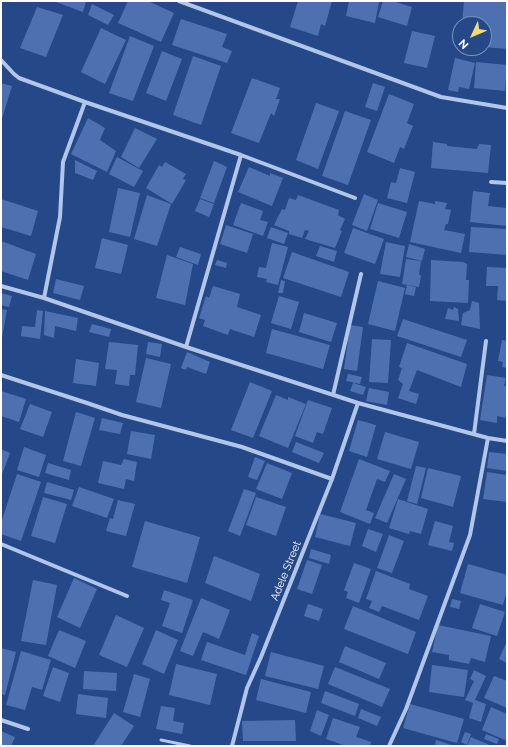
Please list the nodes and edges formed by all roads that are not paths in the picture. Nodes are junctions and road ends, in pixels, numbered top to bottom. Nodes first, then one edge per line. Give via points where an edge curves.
1 (179, 1) edge
2 (1, 60) edge
3 (86, 102) junction
4 (507, 108) edge
5 (241, 155) junction
6 (491, 182) dead end
7 (507, 183) edge
8 (355, 198) dead end
9 (361, 274) dead end
10 (1, 286) edge
11 (44, 298) junction
12 (486, 341) dead end
13 (186, 347) junction
14 (1, 375) edge
15 (333, 395) junction
16 (358, 403) junction
17 (474, 434) junction
18 (488, 438) junction
19 (507, 441) edge
20 (332, 479) junction
21 (1, 544) edge
22 (127, 596) dead end
23 (1, 720) edge
24 (28, 729) dead end
25 (161, 740) dead end
26 (190, 746) edge
27 (232, 746) edge
28 (389, 746) edge

1 - 4 street via 441,97
2 - 3 street via 19,78
3 - 5 street
3 - 11 street via 63,162 60,217
5 - 8 street
5 - 13 street
6 - 7 street
9 - 15 street
10 - 11 street
11 - 13 street
12 - 17 street
13 - 15 street
14 - 20 street via 122,415 242,447
15 - 16 street
16 - 17 street
16 - 20 street, Adele Street
17 - 18 street
18 - 19 street
18 - 28 street via 470,535 406,709
20 - 27 street, Adele Street via 247,688
21 - 22 street
23 - 24 street
25 - 26 lane

